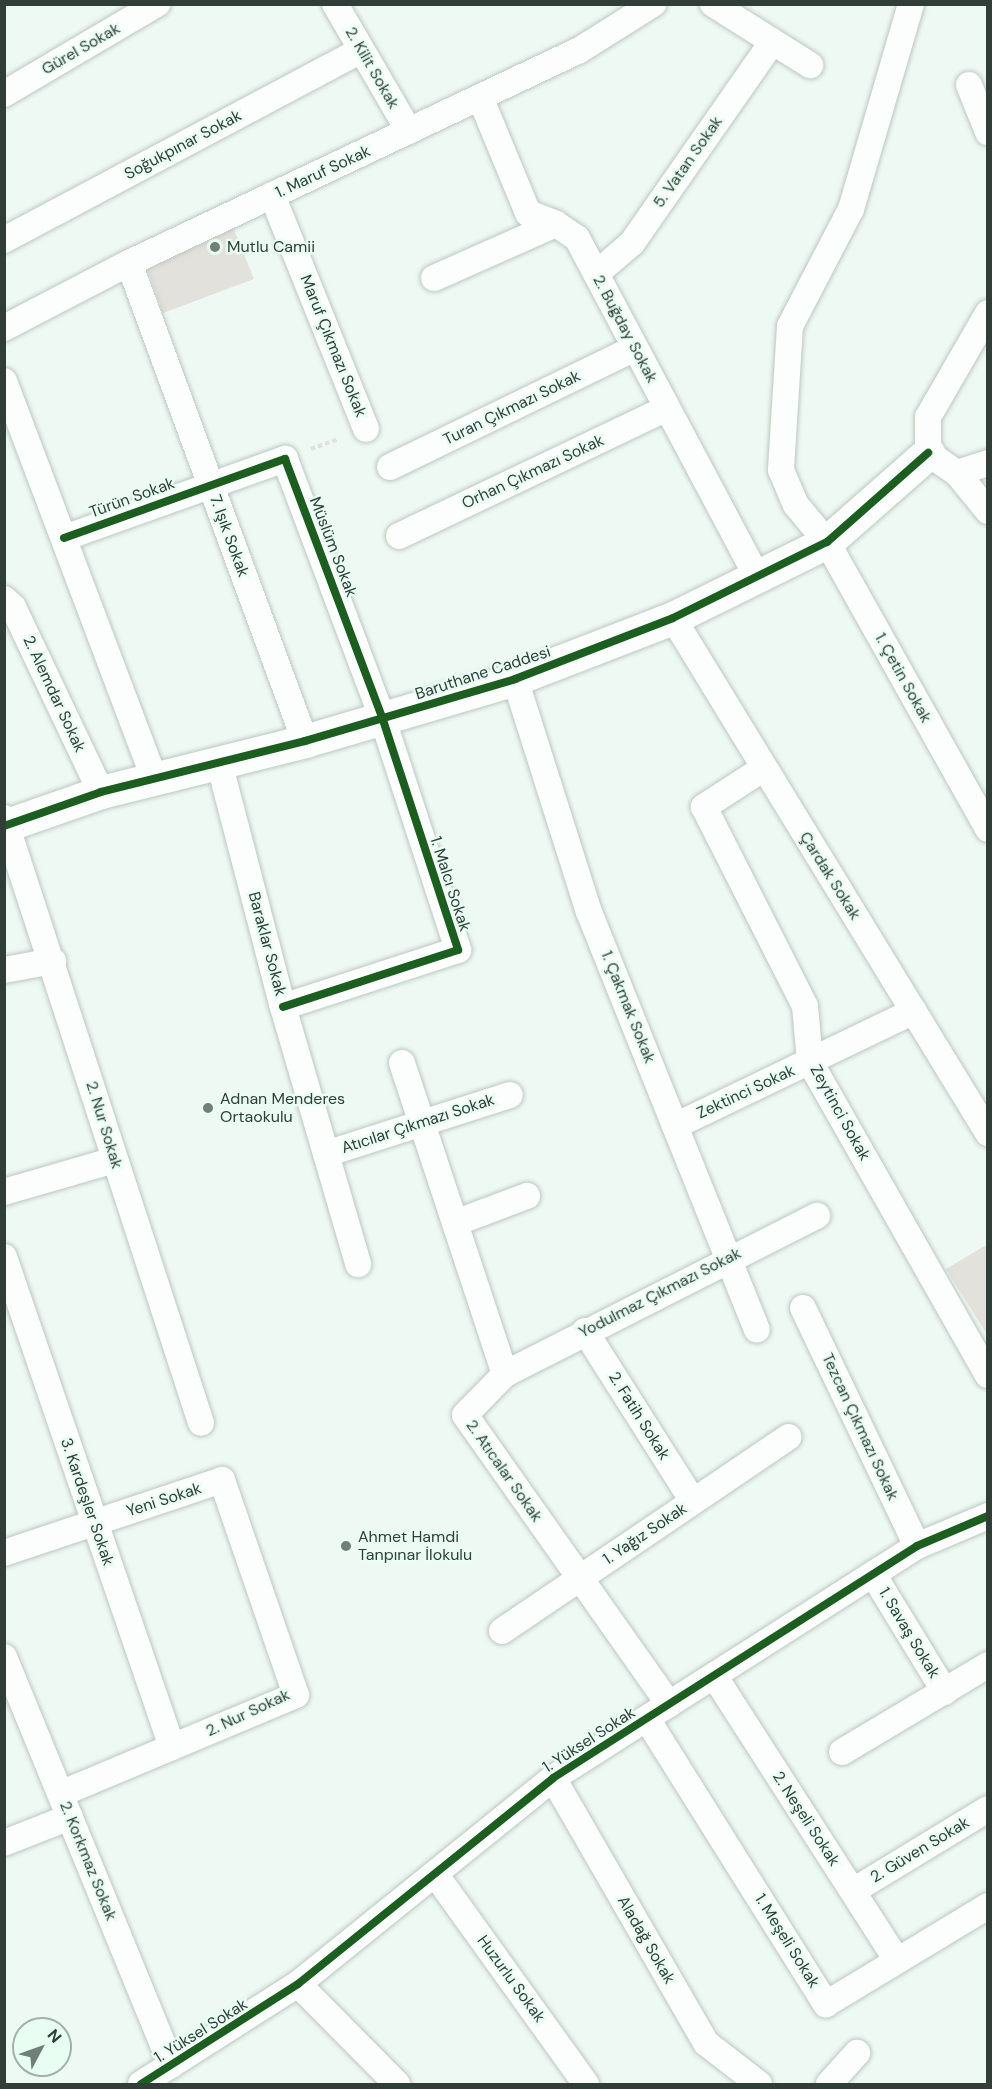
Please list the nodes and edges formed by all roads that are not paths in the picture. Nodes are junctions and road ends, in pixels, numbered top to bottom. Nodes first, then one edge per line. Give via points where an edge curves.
1 (157, 4) edge
2 (335, 4) edge
3 (713, 4) edge
4 (911, 4) edge
5 (643, 7) edge
6 (772, 42) junction
7 (361, 50) junction
8 (810, 65) dead end
9 (969, 86) dead end
10 (4, 93) edge
11 (480, 98) junction
12 (409, 131) junction
13 (987, 132) edge
14 (272, 195) junction
15 (556, 224) junction
16 (4, 240) edge
17 (129, 263) junction
18 (596, 274) junction
19 (434, 278) dead end
20 (987, 313) edge
21 (4, 328) edge
22 (635, 348) junction
23 (4, 381) edge
24 (667, 408) junction
25 (366, 429) road end
26 (927, 453) junction
27 (987, 463) edge
28 (390, 467) dead end
29 (957, 473) junction
30 (210, 484) junction
31 (987, 511) edge
32 (399, 536) dead end
33 (64, 538) junction
34 (827, 542) junction
35 (758, 579) junction
36 (4, 599) edge
37 (673, 618) junction
38 (515, 679) junction
39 (383, 720) junction
40 (304, 741) junction
41 (219, 762) junction
42 (764, 768) junction
43 (154, 777) junction
44 (101, 792) junction
45 (984, 817) edge
46 (6, 823) edge
47 (53, 962) junction
48 (4, 970) edge
49 (283, 1007) junction
50 (914, 1011) junction
51 (810, 1062) junction
52 (402, 1063) dead end
53 (510, 1095) dead end
54 (422, 1124) junction
55 (675, 1126) junction
56 (987, 1133) edge
57 (326, 1154) junction
58 (114, 1160) junction
59 (4, 1192) edge
60 (527, 1196) dead end
61 (817, 1216) dead end
62 (455, 1223) junction
63 (4, 1257) edge
64 (729, 1259) junction
65 (358, 1264) dead end
66 (803, 1308) dead end
67 (757, 1329) dead end
68 (585, 1331) junction
69 (505, 1374) junction
70 (987, 1375) edge
71 (201, 1423) dead end
72 (788, 1437) dead end
73 (222, 1480) joint
74 (693, 1501) junction
75 (987, 1516) edge
76 (94, 1523) junction
77 (917, 1546) junction
78 (4, 1553) edge
79 (873, 1574) junction
80 (580, 1579) junction
81 (502, 1631) dead end
82 (4, 1657) edge
83 (987, 1665) edge
84 (715, 1677) junction
85 (945, 1692) junction
86 (669, 1704) junction
87 (647, 1719) junction
88 (172, 1747) junction
89 (842, 1752) dead end
90 (553, 1778) junction
91 (65, 1805) junction
92 (987, 1809) edge
93 (4, 1843) edge
94 (435, 1874) junction
95 (853, 1891) junction
96 (987, 1906) edge
97 (897, 1961) junction
98 (298, 1984) junction
99 (857, 2053) dead end
100 (171, 2066) junction
101 (141, 2085) edge
102 (397, 2085) edge
103 (586, 2085) edge
104 (759, 2085) edge
105 (829, 2085) edge

1 - 10 street, Gürel Sokak
2 - 7 street, 2. Kilit Sokak
3 - 6 street
4 - 34 street, 1. Çetin Sokak via 851,209 790,326 781,470 796,505
5 - 11 street, 1. Maruf Sokak via 578,51
6 - 8 street
6 - 18 street, 5. Vatan Sokak via 632,243
7 - 12 street, 2. Kilit Sokak
7 - 16 street, Soğukpınar Sokak
9 - 13 street
11 - 12 street, 1. Maruf Sokak
11 - 15 street, 2. Buğday Sokak via 528,213
12 - 14 street, 1. Maruf Sokak
14 - 17 street, 1. Maruf Sokak
14 - 25 street, Maruf Çıkmazı Sokak
15 - 18 street, 2. Buğday Sokak via 577,238
15 - 19 street
17 - 21 street, 1. Maruf Sokak
17 - 30 street, 7. Işık Sokak
18 - 22 street, 2. Buğday Sokak
20 - 26 street via 928,417
22 - 24 street, 2. Buğday Sokak
22 - 28 street, Turan Çıkmazı Sokak
23 - 33 street
24 - 32 street, Orhan Çıkmazı Sokak
24 - 35 street, 2. Buğday Sokak
26 - 29 street
26 - 34 street, Baruthane Caddesi
27 - 29 street
29 - 31 street
30 - 33 street, Türün Sokak
30 - 39 street, Müslüm Sokak via 285,459
30 - 40 street, 7. Işık Sokak
33 - 43 street
34 - 35 street, Baruthane Caddesi
34 - 45 street, 1. Çetin Sokak
35 - 37 street, Baruthane Caddesi
36 - 44 street, 2. Alemdar Sokak via 13,607
37 - 38 street, Baruthane Caddesi
37 - 42 street, Çardak Sokak
38 - 39 street, Baruthane Caddesi
38 - 55 street, 1. Çakmak Sokak via 590,912
39 - 40 street, Baruthane Caddesi
39 - 49 street, 1. Malcı Sokak via 458,950
40 - 41 street, Baruthane Caddesi
41 - 43 street, Baruthane Caddesi
41 - 49 street, Baraklar Sokak
42 - 50 street, Çardak Sokak
42 - 51 street, Zeytinci Sokak via 704,807 805,1006
43 - 44 street, Baruthane Caddesi
44 - 46 street, Baruthane Caddesi
46 - 47 street, 2. Nur Sokak
47 - 48 street
47 - 58 street, 2. Nur Sokak
49 - 57 street, Baraklar Sokak
50 - 51 street, Zektinci Sokak
50 - 56 street, Çardak Sokak
51 - 55 street, Zektinci Sokak
51 - 70 street, Zeytinci Sokak
52 - 54 street
53 - 54 street, Atıcılar Çıkmazı Sokak
54 - 57 street, Atıcılar Çıkmazı Sokak
54 - 62 street
55 - 64 street, 1. Çakmak Sokak
57 - 65 street, Baraklar Sokak
58 - 59 street
58 - 71 street, 2. Nur Sokak
60 - 62 street
61 - 64 street, Yodulmaz Çıkmazı Sokak
62 - 69 street
63 - 76 street, 3. Kardeşler Sokak
64 - 67 street, 1. Çakmak Sokak
64 - 68 street, Yodulmaz Çıkmazı Sokak
66 - 77 street, Tezcan Çıkmazı Sokak
68 - 69 street, Yodulmaz Çıkmazı Sokak
68 - 74 street, 2. Fatih Sokak
69 - 80 street, 2. Atıcalar Sokak via 465,1415
72 - 74 street, 1. Yağız Sokak
73 - 76 street, Yeni Sokak
73 - 88 street, 2. Nur Sokak via 296,1695
74 - 80 street, 1. Yağız Sokak
75 - 77 street, 1. Yüksel Sokak
76 - 78 street, Yeni Sokak
76 - 88 street, 3. Kardeşler Sokak
77 - 79 street, 1. Yüksel Sokak
79 - 84 street, 1. Yüksel Sokak
79 - 85 street, 1. Savaş Sokak
80 - 81 street, 1. Yağız Sokak
80 - 86 street, 2. Atıcalar Sokak
82 - 91 street, 2. Korkmaz Sokak
83 - 85 street, 1. Savaş Sokak
84 - 86 street, 1. Yüksel Sokak
84 - 95 street, 2. Neşeli Sokak
85 - 89 street, 1. Savaş Sokak
86 - 87 street, 1. Yüksel Sokak
87 - 90 street, 1. Yüksel Sokak
87 - 97 street, 1. Meşeli Sokak via 826,2004
88 - 91 street, 2. Nur Sokak
90 - 94 street, 1. Yüksel Sokak
90 - 104 street, Aladağ Sokak via 706,2043
91 - 93 street, 2. Nur Sokak
91 - 100 street, 2. Korkmaz Sokak
92 - 95 street, 2. Güven Sokak
94 - 98 street, 1. Yüksel Sokak
94 - 103 street, Huzurlu Sokak
95 - 97 street, 2. Neşeli Sokak
96 - 97 street, 1. Meşeli Sokak
98 - 100 street, 1. Yüksel Sokak
98 - 102 street
99 - 105 street
100 - 101 street, 1. Yüksel Sokak

